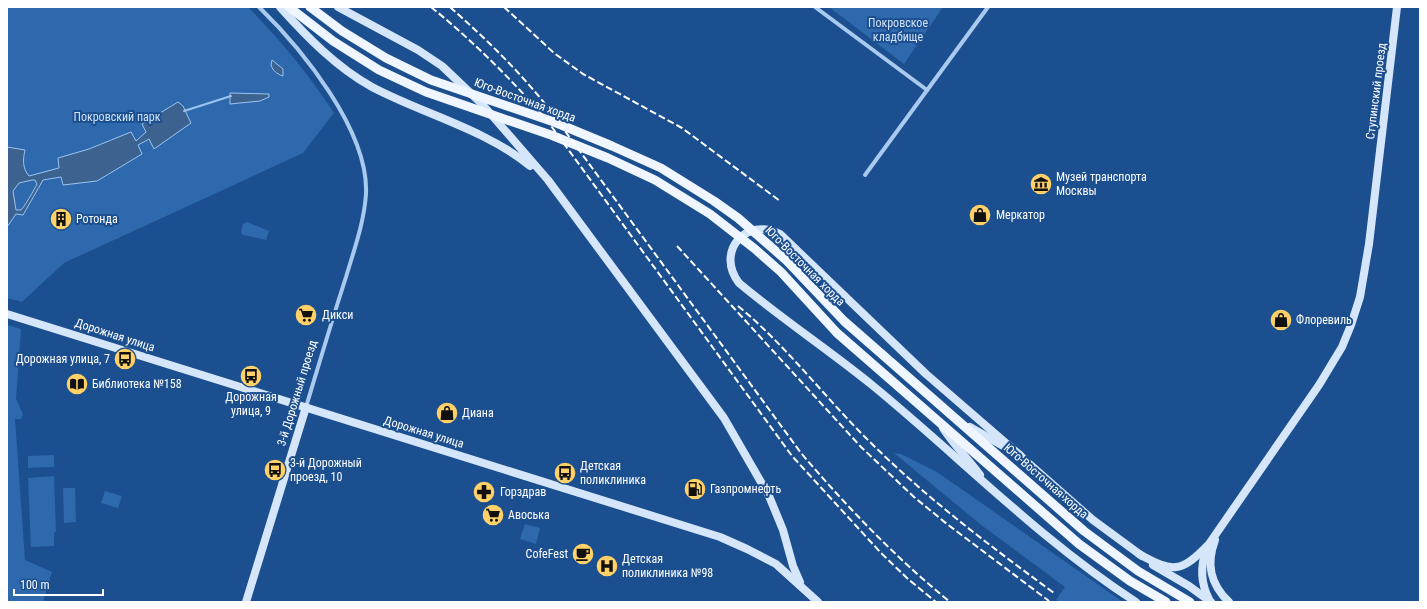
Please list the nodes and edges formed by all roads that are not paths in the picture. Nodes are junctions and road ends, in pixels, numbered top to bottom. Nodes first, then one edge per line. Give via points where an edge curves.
1 (259, 7) edge
2 (280, 7) edge
3 (289, 7) edge
4 (310, 7) edge
5 (338, 7) edge
6 (814, 7) edge
7 (988, 7) edge
8 (1397, 7) edge
9 (927, 90) junction
10 (865, 175) dead end
11 (548, 180) junction
12 (7, 314) edge
13 (306, 407) junction
14 (950, 412) junction
15 (940, 424) junction
16 (1022, 456) junction
17 (989, 488) junction
18 (1222, 524) junction
19 (1209, 544) junction
20 (789, 552) junction
21 (1139, 554) junction
22 (776, 564) junction
23 (788, 574) junction
24 (805, 590) junction
25 (246, 602) edge
26 (818, 602) edge
27 (1136, 602) edge
28 (1166, 602) edge
29 (1190, 602) edge
30 (1210, 602) edge
31 (1229, 602) edge

1 - 13 street, 3-й Дорожный проезд via 308,64 348,124 361,156 365,179 365,200 360,229
2 - 11 street via 328,55 366,83 500,146
3 - 15 main road, Юго-Восточная хорда via 332,41 379,70 426,92 551,135 608,158 655,180 710,214 781,272 836,333
4 - 14 main road, Юго-Восточная хорда via 342,31 380,54 431,80 554,122 661,168 686,182 738,218 786,260 844,321
5 - 11 street via 418,50 442,66 482,104
6 - 9 street
7 - 9 street
8 - 18 street, Ступинский проезд via 1378,177 1360,297 1342,347 1319,385
9 - 10 street
11 - 20 street via 724,418 769,496
12 - 13 street, Дорожная улица
13 - 22 street, Дорожная улица via 720,537
13 - 25 street, 3-й Дорожный проезд
14 - 16 street via 977,432
14 - 29 main road, Юго-Восточная хорда via 1084,531 1138,571
15 - 17 street
15 - 28 main road, Юго-Восточная хорда via 1079,544 1130,581
16 - 17 street via 926,374 780,234 759,228 746,233 735,243 730,266 739,283 871,385
16 - 21 street via 1093,520
17 - 27 street via 1077,560
18 - 19 street
18 - 31 street via 1211,550 1210,563 1214,584
19 - 21 street via 1193,560 1169,568
19 - 30 street via 1202,568 1204,590
20 - 22 street via 783,564
20 - 23 street
20 - 24 street via 797,577
21 - 30 street
22 - 23 street, Дорожная улица
23 - 24 street, Дорожная улица
24 - 26 street, Дорожная улица

